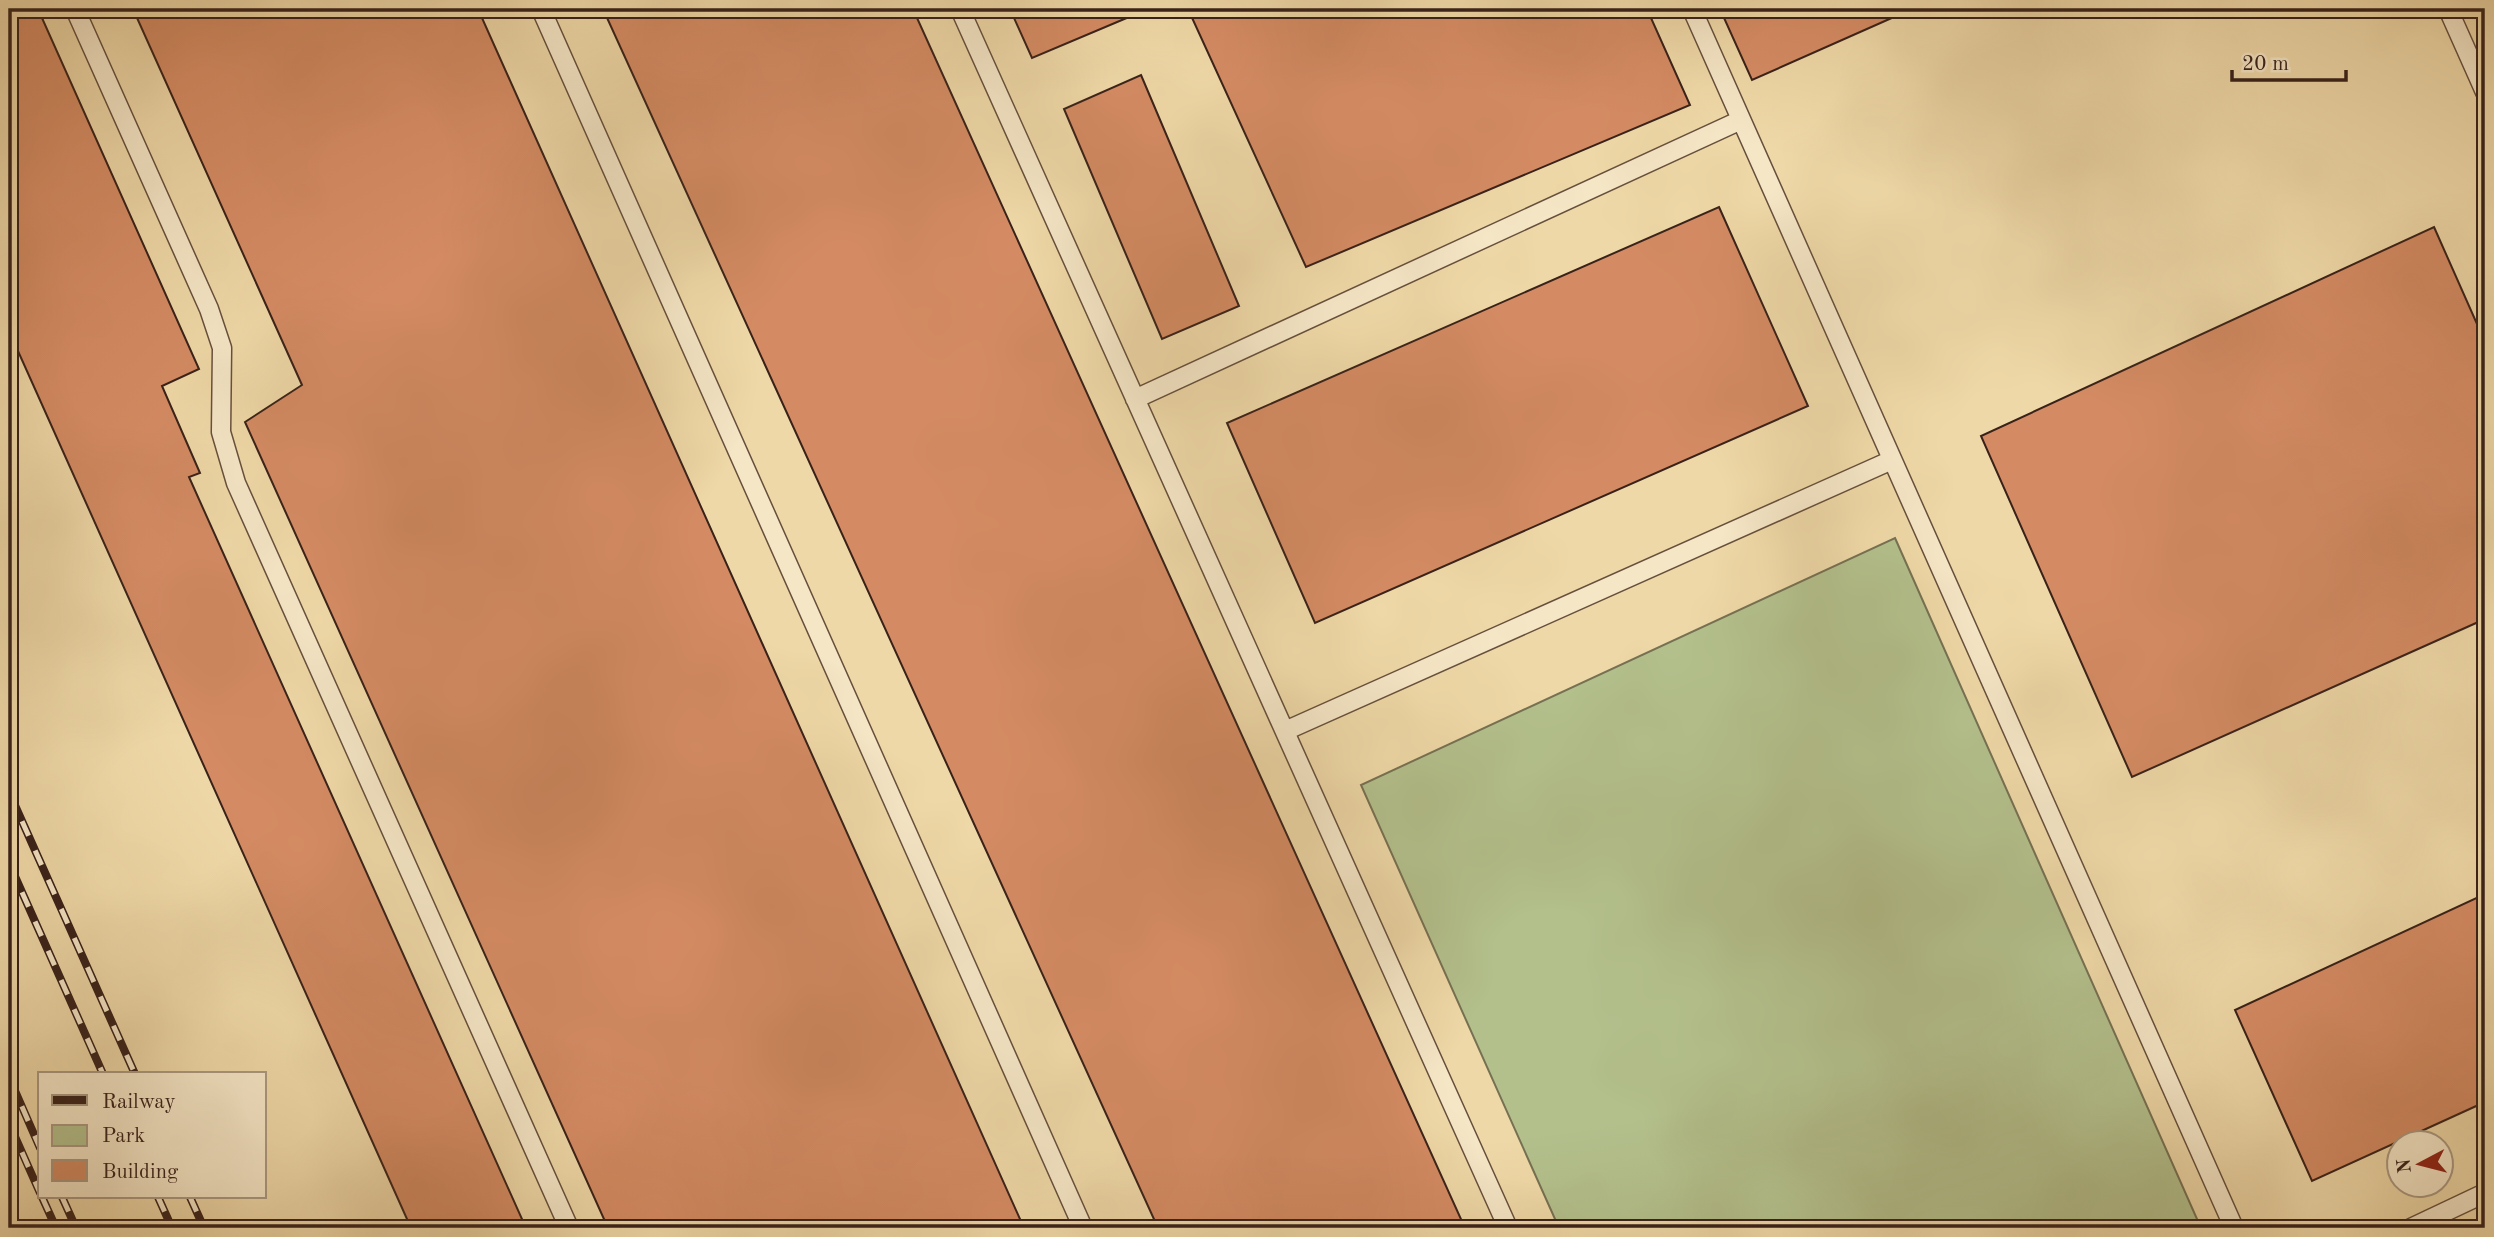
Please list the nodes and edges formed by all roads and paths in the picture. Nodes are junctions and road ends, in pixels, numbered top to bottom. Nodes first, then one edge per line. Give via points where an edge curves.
1 (75, 9) edge
2 (541, 9) edge
3 (960, 9) edge
4 (1692, 9) edge
5 (2448, 9) edge
6 (2485, 92) edge
7 (1741, 120) junction
8 (1135, 399) junction
9 (1892, 460) junction
10 (1285, 731) junction
11 (2485, 1193) edge
12 (569, 1228) edge
13 (1083, 1228) edge
14 (1508, 1228) edge
15 (2234, 1228) edge
16 (2411, 1228) edge

1 - 12 lane via 209,309 222,348 221,432 236,482
2 - 13 lane
3 - 8 lane
4 - 7 lane
5 - 6 lane
7 - 8 lane
7 - 9 lane
8 - 10 lane
9 - 10 lane
9 - 15 lane
10 - 14 lane
11 - 16 lane

